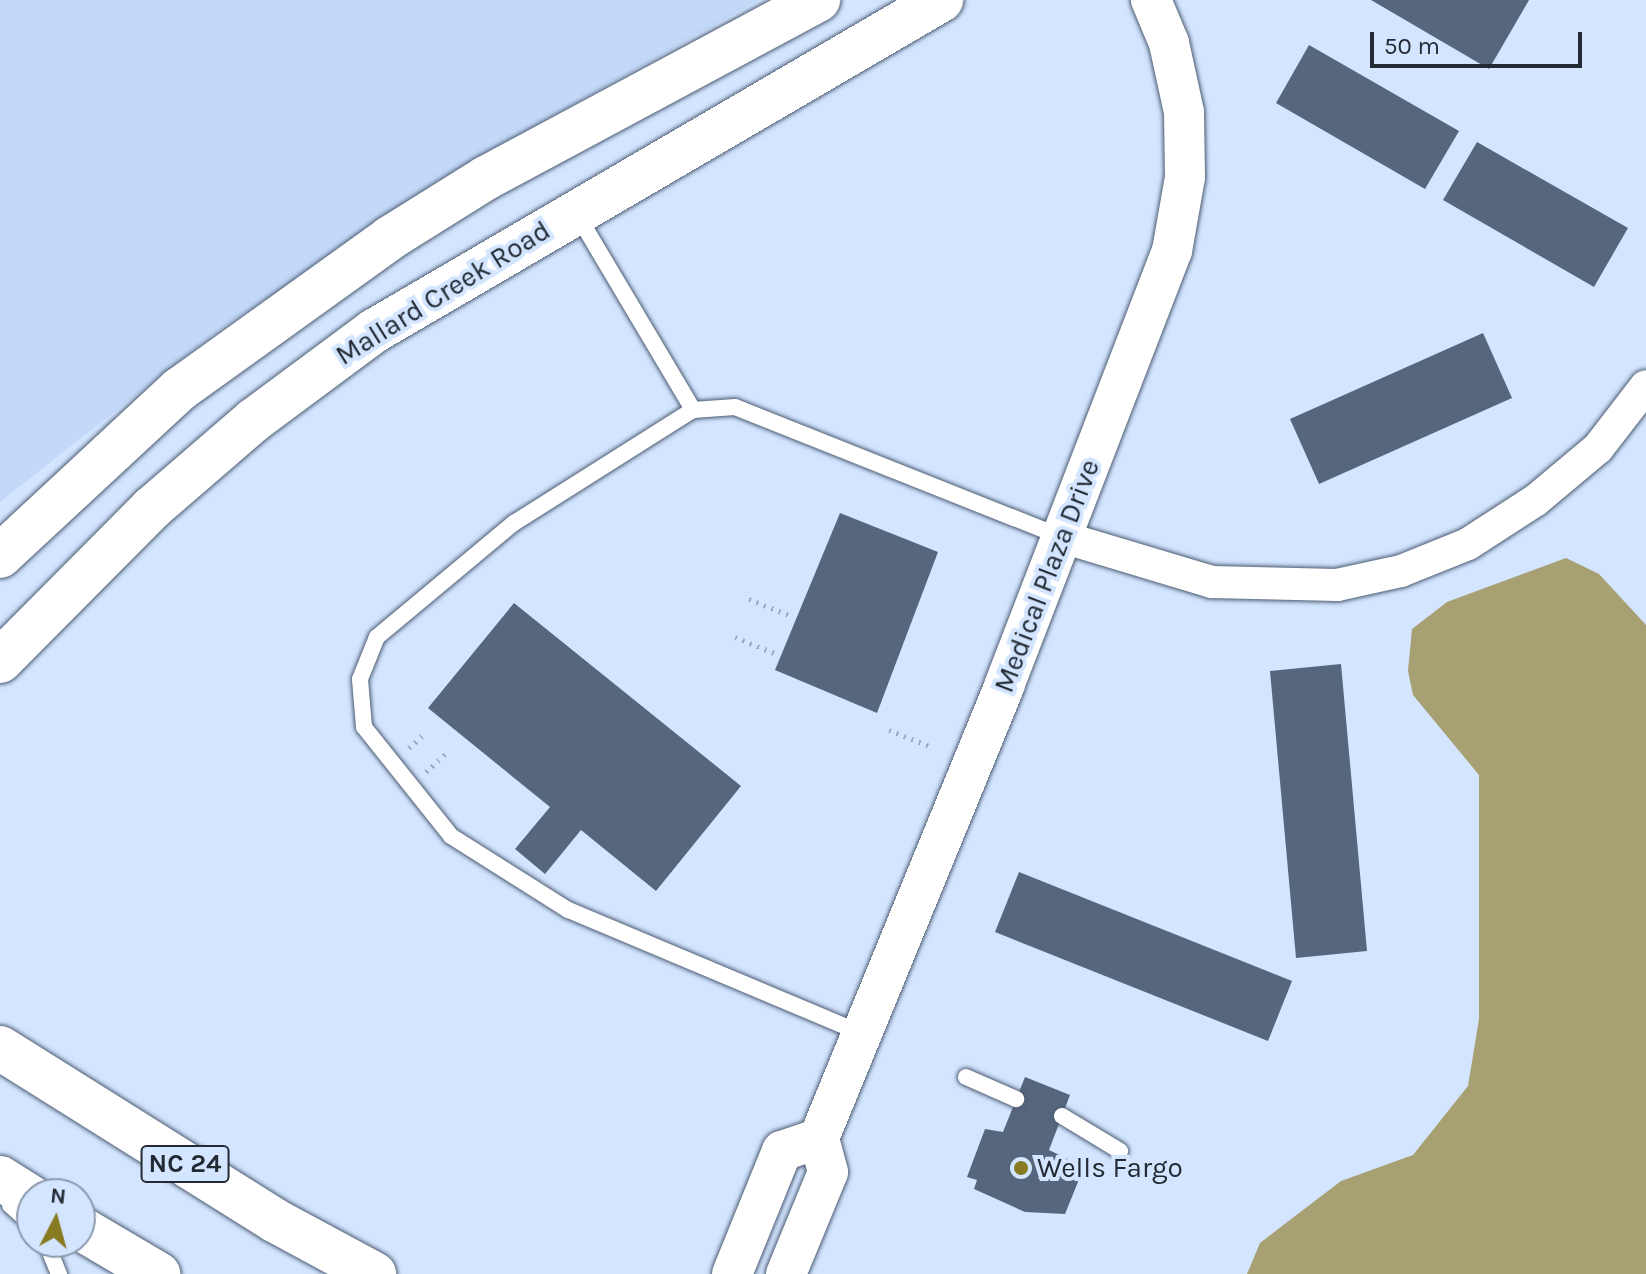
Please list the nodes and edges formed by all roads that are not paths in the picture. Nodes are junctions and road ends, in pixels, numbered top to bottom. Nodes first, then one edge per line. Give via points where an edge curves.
1 (818, 0) edge
2 (941, 0) edge
3 (1151, 0) edge
4 (574, 210) junction
5 (1646, 386) edge
6 (693, 410) junction
7 (1062, 537) junction
8 (0, 556) edge
9 (0, 661) edge
10 (862, 1033) junction
11 (0, 1048) edge
12 (966, 1077) dead end
13 (1016, 1099) dead end
14 (1062, 1116) dead end
15 (819, 1138) junction
16 (1120, 1151) dead end
17 (0, 1196) edge
18 (16, 1210) edge
19 (96, 1237) edge
20 (158, 1274) edge
21 (374, 1274) edge
22 (732, 1274) edge
23 (786, 1274) edge

1 - 8 main road via 486,178 390,238 180,389
2 - 4 main road, Mallard Creek Road
3 - 7 street, Medical Plaza Drive via 1180,90 1183,203 1163,279
4 - 6 lane
4 - 9 main road, Mallard Creek Road via 374,331 254,420 152,508
5 - 7 street via 1598,448 1536,500 1468,544 1401,571 1337,585 1212,582
6 - 7 lane via 735,407
6 - 10 lane via 514,523 377,637 360,679 364,727 451,836 568,910
7 - 10 street, Medical Plaza Drive
10 - 15 street, Medical Plaza Drive
11 - 21 main road, NC 24 via 274,1220
12 - 13 lane
14 - 16 lane
15 - 22 street via 782,1151
15 - 23 street via 828,1172
17 - 18 lane
19 - 20 main road

